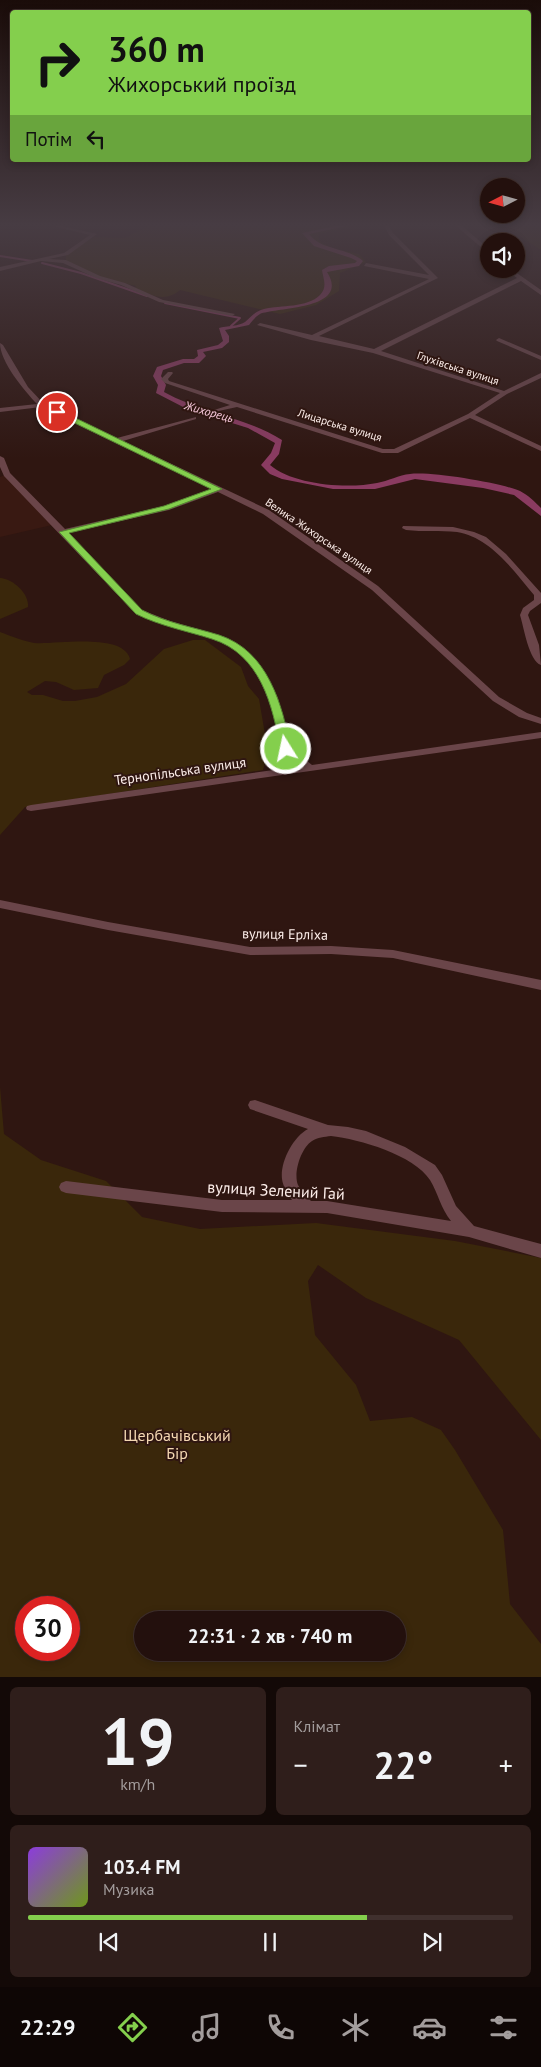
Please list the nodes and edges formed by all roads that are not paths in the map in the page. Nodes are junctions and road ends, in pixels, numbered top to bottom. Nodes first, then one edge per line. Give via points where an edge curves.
1 (173, 303) edge
2 (383, 303) edge
3 (471, 303) edge
4 (232, 314) dead end
5 (260, 325) dead end
6 (311, 338) junction
7 (498, 340) dead end
8 (0, 345) edge
9 (375, 351) junction
10 (541, 358) edge
11 (0, 362) edge
12 (10, 362) junction
13 (170, 373) dead end
14 (541, 376) edge
15 (505, 394) junction
16 (236, 404) junction
17 (42, 405) junction
18 (2, 408) edge
19 (216, 411) dead end
20 (470, 415) junction
21 (194, 418) dead end
22 (118, 440) junction
23 (541, 449) edge
24 (0, 458) edge
25 (4, 473) edge
26 (218, 489) junction
27 (406, 528) dead end
28 (64, 532) junction
29 (541, 662) edge
30 (541, 722) edge
31 (541, 735) edge
32 (308, 767) junction
33 (31, 808) dead end
34 (0, 904) edge
35 (541, 985) edge
36 (256, 1105) dead end
37 (326, 1130) junction
38 (66, 1187) dead end
39 (307, 1207) junction
40 (469, 1231) junction
41 (541, 1251) edge

1 - 4 street
2 - 6 street
3 - 9 street
5 - 6 street, Глухівська вулиця
6 - 9 street, Глухівська вулиця
7 - 10 street
8 - 12 street, Велика Жихорська вулиця
9 - 15 street, Глухівська вулиця
11 - 12 street
12 - 17 street, Велика Жихорська вулиця via 25,388
13 - 16 street, Лицарська вулиця via 164,379 167,382
14 - 15 street, Лицарська вулиця
15 - 20 street, Лицарська вулиця
16 - 19 street
16 - 20 street, Лицарська вулиця via 382,451 396,452
17 - 18 street
17 - 22 street, Велика Жихорська вулиця
20 - 23 street
21 - 22 street
22 - 26 street, Велика Жихорська вулиця
24 - 25 street
25 - 28 street
26 - 28 street via 166,508
26 - 30 street, Велика Жихорська вулиця via 266,512 375,588 496,699
27 - 29 street via 462,530 497,549 538,595 538,601 526,610 524,616 535,656
28 - 32 street via 139,612 154,620 217,637 237,646 263,675 280,715 286,749
31 - 32 street, Тернопільська вулиця
32 - 33 street, Тернопільська вулиця
34 - 35 street, вулиця Ерліха via 250,951 331,950 393,954
36 - 37 street
37 - 39 street via 307,1136 298,1148 288,1173 292,1190
37 - 40 street via 358,1134 426,1166 439,1180 449,1207
38 - 39 street, вулиця Зелений Гай via 222,1206
39 - 40 street, вулиця Зелений Гай via 327,1207
40 - 41 street, вулиця Зелений Гай

